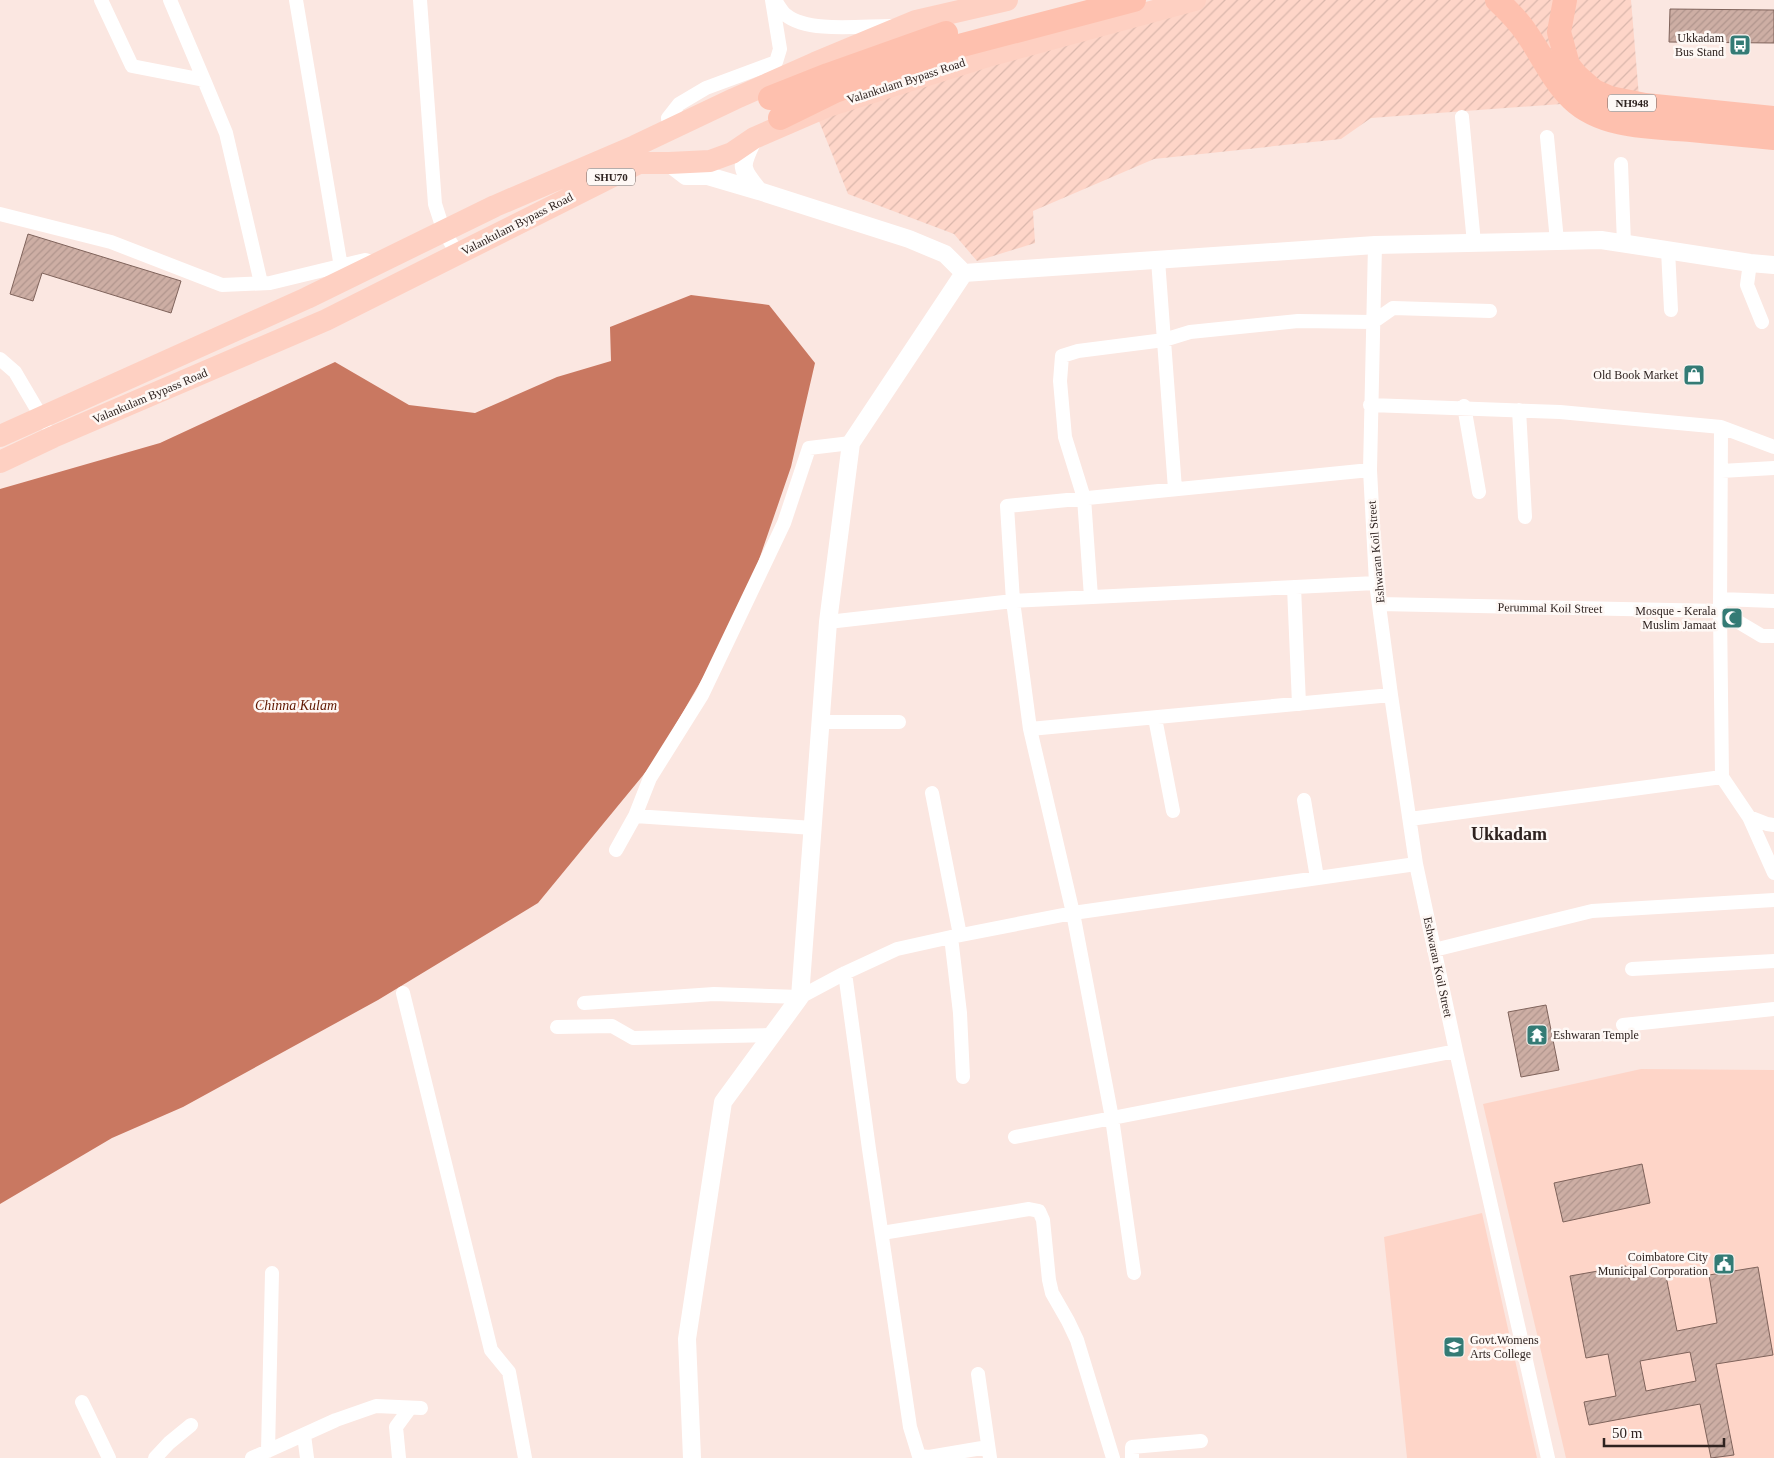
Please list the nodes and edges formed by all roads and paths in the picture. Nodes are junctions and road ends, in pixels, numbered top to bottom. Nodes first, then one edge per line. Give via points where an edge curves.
1 (101, 0) edge
2 (170, 0) edge
3 (296, 0) edge
4 (420, 0) edge
5 (773, 0) edge
6 (1006, 0) edge
7 (1072, 0) edge
8 (1134, 0) edge
9 (1195, 0) edge
10 (1497, 0) edge
11 (1517, 0) edge
12 (1564, 0) edge
13 (904, 26) junction
14 (1566, 54) junction
15 (204, 80) junction
16 (765, 116) junction
17 (1462, 117) dead end
18 (1774, 118) edge
19 (670, 130) junction
20 (1547, 137) dead end
21 (1774, 138) edge
22 (644, 142) junction
23 (662, 163) junction
24 (1621, 164) dead end
25 (759, 191) junction
26 (0, 214) edge
27 (444, 232) junction
28 (1557, 241) junction
29 (1474, 243) junction
30 (1624, 244) junction
31 (1375, 245) junction
32 (1668, 250) junction
33 (458, 254) junction
34 (1158, 260) junction
35 (1750, 263) junction
36 (378, 264) junction
37 (1774, 265) edge
38 (341, 267) junction
39 (964, 273) junction
40 (261, 283) junction
41 (1671, 310) dead end
42 (1490, 311) dead end
43 (1373, 322) junction
44 (1762, 322) dead end
45 (1164, 340) junction
46 (0, 359) edge
47 (1370, 405) junction
48 (1464, 407) junction
49 (1519, 410) junction
50 (38, 411) junction
51 (0, 426) edge
52 (1722, 427) junction
53 (0, 436) edge
54 (53, 437) junction
55 (851, 443) junction
56 (1774, 447) edge
57 (0, 462) edge
58 (1774, 468) edge
59 (1370, 470) junction
60 (1721, 471) junction
61 (1176, 489) junction
62 (1479, 492) dead end
63 (1084, 498) junction
64 (1525, 517) dead end
65 (1376, 583) junction
66 (1294, 587) junction
67 (1091, 597) junction
68 (1013, 601) junction
69 (1774, 601) edge
70 (1379, 604) junction
71 (1720, 605) junction
72 (828, 622) junction
73 (1774, 636) edge
74 (1391, 696) junction
75 (1299, 704) junction
76 (1155, 718) junction
77 (820, 722) junction
78 (899, 722) dead end
79 (1030, 729) junction
80 (1722, 777) junction
81 (932, 793) dead end
82 (1304, 800) dead end
83 (1173, 811) dead end
84 (635, 816) junction
85 (1749, 817) junction
86 (1410, 819) junction
87 (1774, 824) edge
88 (813, 828) junction
89 (616, 850) dead end
90 (1416, 864) junction
91 (1774, 873) edge
92 (1317, 878) junction
93 (1774, 900) edge
94 (1073, 913) junction
95 (955, 936) junction
96 (1434, 950) junction
97 (1774, 961) edge
98 (1632, 969) dead end
99 (845, 973) junction
100 (402, 993) dead end
101 (800, 997) junction
102 (584, 1003) dead end
103 (1774, 1009) edge
104 (1623, 1025) dead end
105 (557, 1028) dead end
106 (772, 1036) junction
107 (1456, 1051) junction
108 (963, 1077) dead end
109 (1112, 1118) junction
110 (1015, 1137) dead end
111 (882, 1233) junction
112 (1134, 1273) dead end
113 (272, 1274) dead end
114 (978, 1374) dead end
115 (82, 1402) dead end
116 (191, 1425) dead end
117 (304, 1435) junction
118 (1201, 1441) dead end
119 (268, 1451) junction
120 (989, 1452) edge
121 (109, 1458) edge
122 (155, 1458) edge
123 (252, 1458) edge
124 (307, 1458) edge
125 (399, 1458) edge
126 (525, 1458) edge
127 (692, 1458) edge
128 (1113, 1458) edge
129 (1132, 1458) edge
130 (1548, 1458) edge

1 - 15 street via 132,66
2 - 15 street
3 - 38 street
4 - 27 street via 435,204
5 - 13 street via 786,16 804,24
5 - 19 street via 780,48 776,62 706,88 679,104 668,118
6 - 13 main road, Valankulam Bypass Road / SHU70
7 - 16 highway via 952,31 828,74
8 - 16 highway via 955,47
9 - 16 main road, Valankulam Bypass Road / SHU70 via 988,56 828,106
10 - 21 highway via 1526,31 1557,82 1585,110 1636,125
11 - 14 highway via 1542,32
12 - 14 highway, NH948 via 1559,32
13 - 16 main road, Valankulam Bypass Road / SHU70
14 - 18 highway, NH948 via 1568,64 1577,76 1594,91 1610,98 1645,105
15 - 40 street via 226,133
16 - 19 main road, Valankulam Bypass Road / SHU70
16 - 23 main road, Valankulam Bypass Road / SHU70 via 732,153 710,161
16 - 25 street via 743,163 745,174
17 - 29 street
19 - 22 main road, Valankulam Bypass Road / SHU70
20 - 28 street
22 - 23 main road via 645,156
22 - 27 main road, Valankulam Bypass Road / SHU70 via 495,206
23 - 25 street via 686,176 708,176
23 - 33 main road, Valankulam Bypass Road / SHU70 via 639,163
24 - 30 street
25 - 39 street via 909,239 945,254
26 - 40 street via 111,242 222,285
27 - 33 street
27 - 36 main road, Valankulam Bypass Road / SHU70
28 - 29 street
28 - 30 street via 1601,240
29 - 31 street
30 - 32 street
31 - 34 street
31 - 43 street, Eshwaran Koil Street
32 - 35 street
32 - 41 street
33 - 54 main road, Valankulam Bypass Road / SHU70 via 326,320
34 - 39 street
34 - 45 street
35 - 37 street
35 - 44 street via 1747,285
36 - 38 street via 365,260
36 - 50 main road, Valankulam Bypass Road / SHU70 via 298,302
38 - 40 street
39 - 55 street
42 - 43 street via 1393,308
43 - 45 street via 1298,321 1190,332
43 - 47 street, Eshwaran Koil Street
45 - 61 street
45 - 63 street via 1062,356 1060,381 1065,437
46 - 50 street via 15,372
47 - 48 street
47 - 59 street, Eshwaran Koil Street
48 - 49 street
48 - 62 street
49 - 52 street
49 - 64 street
50 - 51 street
50 - 53 main road, SHU70
50 - 54 street
52 - 56 street
52 - 60 street
54 - 57 main road, SHU70
55 - 72 street
55 - 84 street via 808,448 784,523 702,695 650,778
58 - 60 street
59 - 61 street
59 - 65 street, Eshwaran Koil Street
60 - 71 street
61 - 63 street
63 - 67 street
63 - 68 street via 1007,506
65 - 66 street
65 - 70 street, Eshwaran Koil Street
66 - 67 street
66 - 75 street
67 - 68 street
68 - 72 street
68 - 79 street
69 - 71 street
70 - 71 street, Perummal Koil Street
70 - 74 street, Eshwaran Koil Street
71 - 73 street, Perummal Koil Street via 1762,636
71 - 80 street
72 - 77 street
74 - 75 street
74 - 86 street, Eshwaran Koil Street
75 - 76 street
76 - 79 street
76 - 83 street
77 - 78 street
77 - 88 street
79 - 94 street
80 - 85 street
80 - 86 street
81 - 95 street
82 - 92 street
84 - 88 street
84 - 89 street
85 - 87 street
85 - 91 street
86 - 90 street, Eshwaran Koil Street
88 - 101 street
90 - 92 street
90 - 96 street, Eshwaran Koil Street
92 - 94 street
93 - 96 street via 1592,911
94 - 95 street
94 - 109 street
95 - 99 street via 897,949
95 - 108 street
96 - 107 street, Eshwaran Koil Street
97 - 98 street
99 - 101 street
99 - 111 street
100 - 126 street via 491,1350 509,1372
101 - 102 street via 714,994
101 - 106 street
103 - 104 street
105 - 106 street via 612,1026 633,1038
106 - 127 street via 723,1102 687,1339
107 - 109 street
107 - 130 street, Eshwaran Koil Street
109 - 110 street
109 - 112 street
111 - 120 street via 910,1427 919,1456
111 - 128 street via 1029,1209 1039,1212 1043,1220 1052,1293 1077,1340
113 - 119 street
114 - 120 street
115 - 121 street
116 - 122 street
117 - 119 street
117 - 124 street
117 - 125 street via 376,1406 415,1408 396,1427
118 - 129 street via 1132,1447
119 - 123 street

